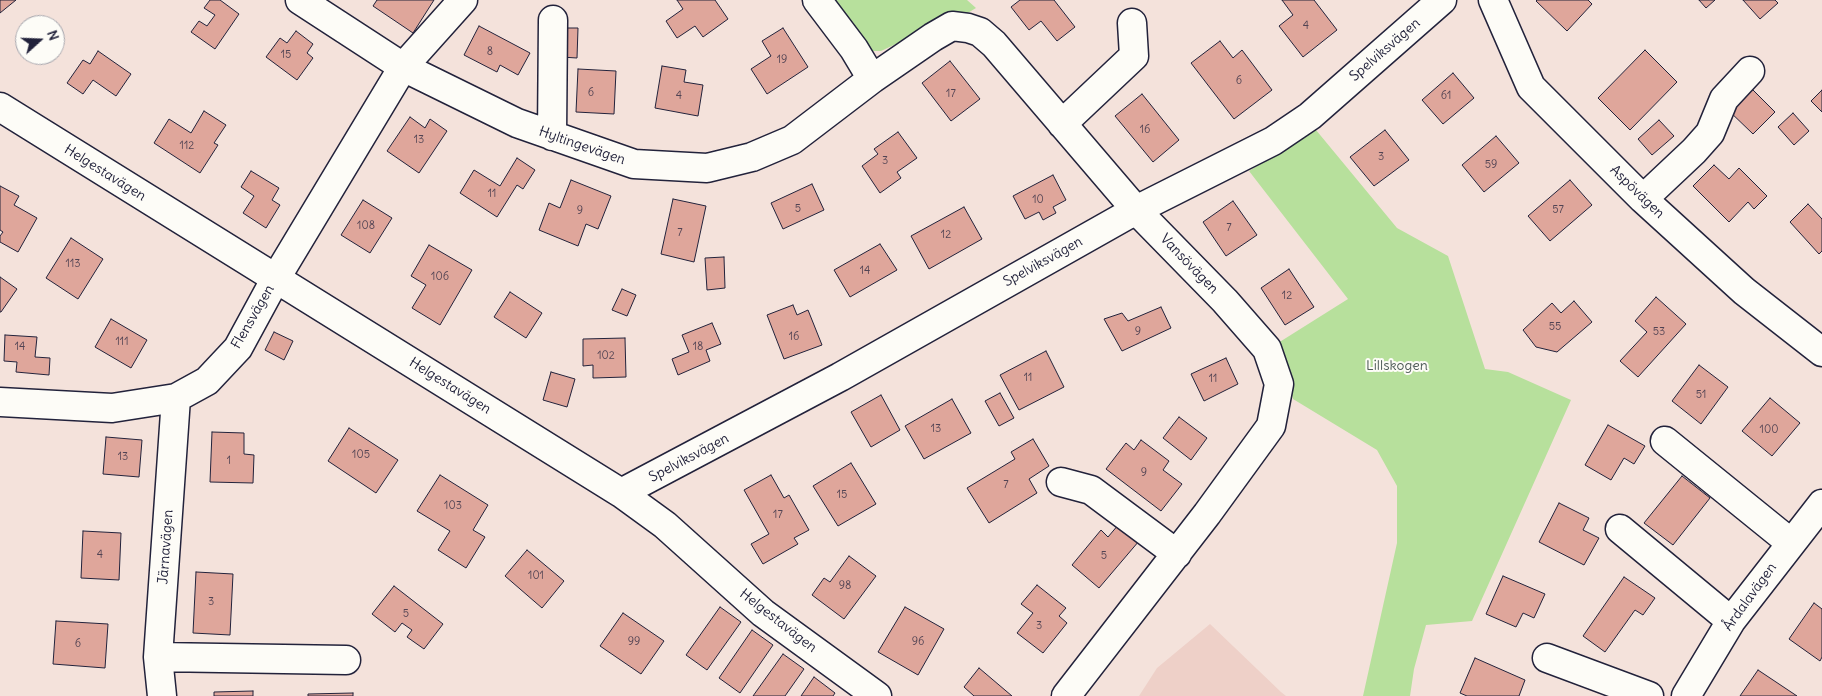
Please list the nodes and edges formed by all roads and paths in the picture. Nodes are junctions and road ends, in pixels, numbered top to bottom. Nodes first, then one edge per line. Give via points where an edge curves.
1 (300, 0) edge
2 (464, 0) edge
3 (817, 0) edge
4 (1442, 0) edge
5 (1492, 0) edge
6 (552, 20) dead end
7 (1132, 23) dead end
8 (403, 67) junction
9 (1750, 72) dead end
10 (872, 79) junction
11 (0, 107) edge
12 (1062, 124) junction
13 (552, 136) junction
14 (1642, 199) junction
15 (1136, 210) junction
16 (276, 278) junction
17 (1822, 352) edge
18 (176, 398) junction
19 (0, 402) edge
20 (1665, 441) dead end
21 (1061, 482) dead end
22 (621, 494) junction
23 (1822, 504) edge
24 (1620, 529) dead end
25 (1791, 543) junction
26 (1177, 554) junction
27 (1731, 620) junction
28 (158, 657) junction
29 (1548, 658) dead end
30 (346, 660) dead end
31 (162, 696) edge
32 (877, 696) edge
33 (1066, 696) edge
34 (1649, 696) edge
35 (1686, 696) edge

1 - 8 street, Hyltingevägen
2 - 8 street, Flensvägen
3 - 10 street
4 - 15 street, Spelviksvägen via 1310,116 1273,141
5 - 14 street, Aspövägen via 1531,88
6 - 13 street
7 - 12 street via 1134,56
8 - 13 street, Hyltingevägen via 517,124
8 - 16 street, Flensvägen
9 - 14 street via 1724,99 1710,133 1694,152
10 - 12 street, Vansövägen via 952,26 968,28 980,32 994,44
10 - 13 street, Hyltingevägen via 792,140 752,156 707,168 634,164
11 - 16 street, Helgestavägen
12 - 15 street, Vansövägen
14 - 17 street, Aspövägen via 1744,291
15 - 22 street, Spelviksvägen
15 - 26 street, Vansövägen via 1268,349 1279,384 1272,426
16 - 18 street, Flensvägen via 238,348 207,381
16 - 22 street, Helgestavägen
18 - 19 street, Flensvägen via 112,408
18 - 28 street, Järnavägen
20 - 25 street
21 - 26 street via 1091,490
22 - 32 street, Helgestavägen via 665,525 763,613
23 - 25 street, Årdalavägen
24 - 27 street
25 - 27 street, Årdalavägen
26 - 33 street, Vansövägen
27 - 35 street, Årdalavägen
28 - 30 street
28 - 31 street, Järnavägen
29 - 34 street

